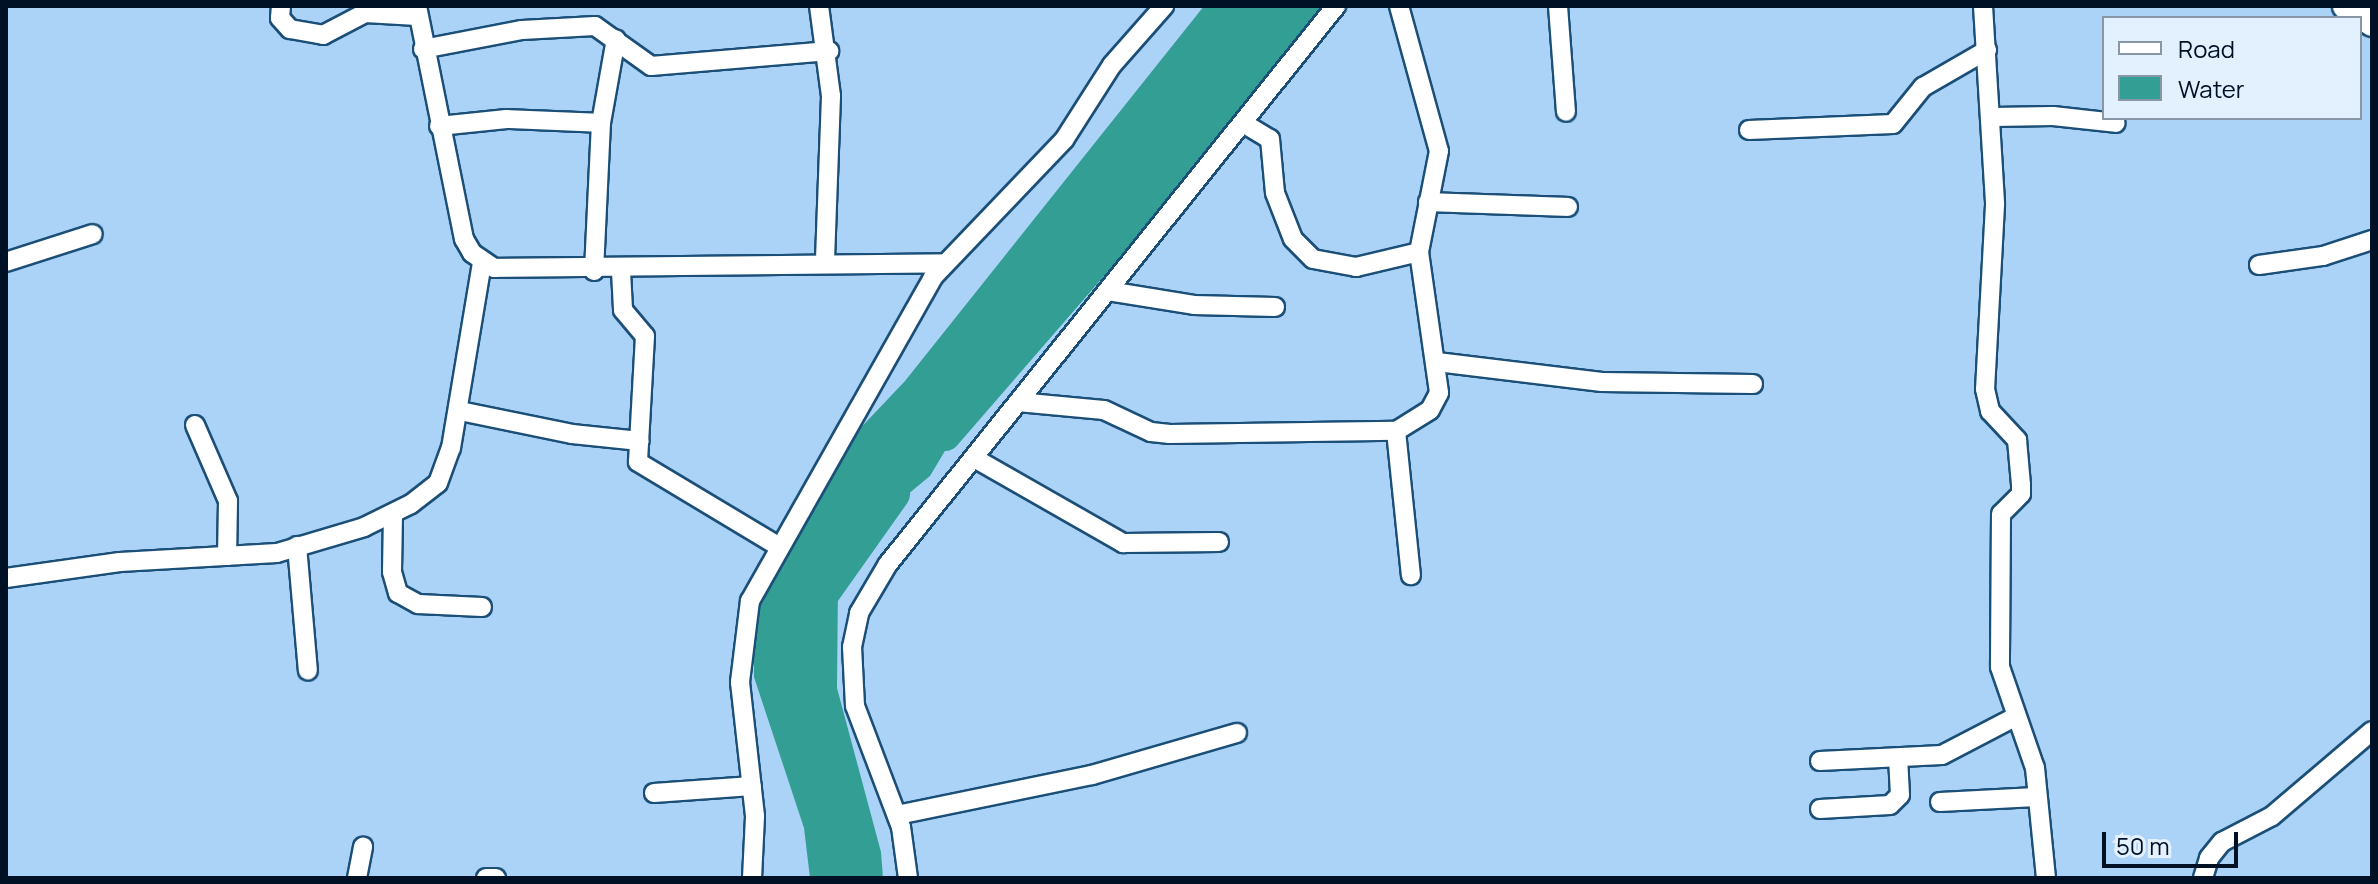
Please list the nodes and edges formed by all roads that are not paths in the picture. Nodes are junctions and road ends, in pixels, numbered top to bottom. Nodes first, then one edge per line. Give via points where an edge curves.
1 (281, 6) edge
2 (819, 6) edge
3 (1164, 6) edge
4 (1336, 6) edge
5 (1399, 6) edge
6 (1558, 6) edge
7 (1983, 6) edge
8 (417, 11) edge
9 (616, 39) junction
10 (423, 49) junction
11 (1987, 50) junction
12 (829, 51) junction
13 (1566, 112) dead end
14 (1993, 117) junction
15 (601, 123) junction
16 (1243, 123) junction
17 (2116, 123) dead end
18 (439, 126) junction
19 (1749, 130) dead end
20 (1428, 202) junction
21 (1568, 207) dead end
22 (93, 234) dead end
23 (2372, 240) edge
24 (1419, 252) junction
25 (6, 262) edge
26 (482, 262) junction
27 (825, 263) junction
28 (945, 263) junction
29 (2259, 265) dead end
30 (594, 271) junction
31 (621, 271) junction
32 (1108, 291) junction
33 (1275, 307) dead end
34 (1437, 362) junction
35 (1753, 384) dead end
36 (1018, 402) junction
37 (460, 411) junction
38 (195, 425) dead end
39 (1396, 431) junction
40 (640, 441) junction
41 (974, 458) junction
42 (393, 514) junction
43 (1219, 542) dead end
44 (297, 546) junction
45 (778, 546) junction
46 (227, 556) junction
47 (1411, 575) dead end
48 (6, 578) edge
49 (482, 607) dead end
50 (308, 671) dead end
51 (2015, 717) junction
52 (2372, 731) edge
53 (1237, 733) dead end
54 (1898, 759) junction
55 (1820, 761) dead end
56 (752, 786) junction
57 (654, 793) dead end
58 (2036, 797) junction
59 (1940, 802) dead end
60 (1820, 809) dead end
61 (897, 815) junction
62 (363, 847) dead end
63 (357, 878) edge
64 (486, 878) edge
65 (496, 878) edge
66 (752, 878) edge
67 (908, 878) edge
68 (2046, 878) edge
69 (2203, 878) edge

1 - 8 street via 280,18 290,29 323,35 365,13
2 - 12 street
3 - 28 street via 1112,65 1064,140
4 - 16 street
5 - 20 street via 1439,151
6 - 13 street
7 - 11 street
8 - 10 street
9 - 10 street via 595,26 542,28
9 - 12 street via 641,62 661,66
9 - 15 street
10 - 18 street
11 - 14 street
11 - 19 street via 1923,87 1893,124
12 - 27 street
14 - 17 street
14 - 51 street via 1995,280 1985,389 1990,411 2017,440 2021,473 2021,494 2001,514 2000,540 2000,667
15 - 18 street via 507,119
15 - 30 street
16 - 24 street via 1270,139 1275,193 1293,239 1313,259 1356,267
16 - 32 street
18 - 26 street via 464,239
20 - 21 street
20 - 24 street
22 - 25 street
23 - 29 street via 2323,256
24 - 34 street
26 - 30 street via 515,272
26 - 37 street
27 - 28 street
27 - 31 street
28 - 45 street
30 - 31 street
31 - 40 street via 623,310 645,336
32 - 33 street via 1194,305
32 - 36 street
34 - 35 street via 1602,382
34 - 39 street via 1436,404
36 - 39 street via 1104,410 1151,432 1170,434
36 - 41 street
37 - 40 street via 572,434
37 - 42 street via 438,483
38 - 46 street via 228,501
39 - 47 street
40 - 45 street via 642,468
41 - 43 street via 1123,543
41 - 61 street via 888,564 855,630 855,706
42 - 44 street
42 - 49 street via 392,572 398,593 418,604
44 - 46 street
44 - 50 street
45 - 56 street via 750,601 740,651
46 - 48 street via 120,562
51 - 54 street via 1942,755
51 - 58 street via 2035,768
52 - 69 street via 2278,812 2222,842 2209,858
53 - 61 street via 1092,775
54 - 55 street
54 - 60 street via 1900,795 1890,805
56 - 57 street
56 - 66 street
58 - 59 street
58 - 68 street
61 - 67 street
62 - 63 street
64 - 65 street

